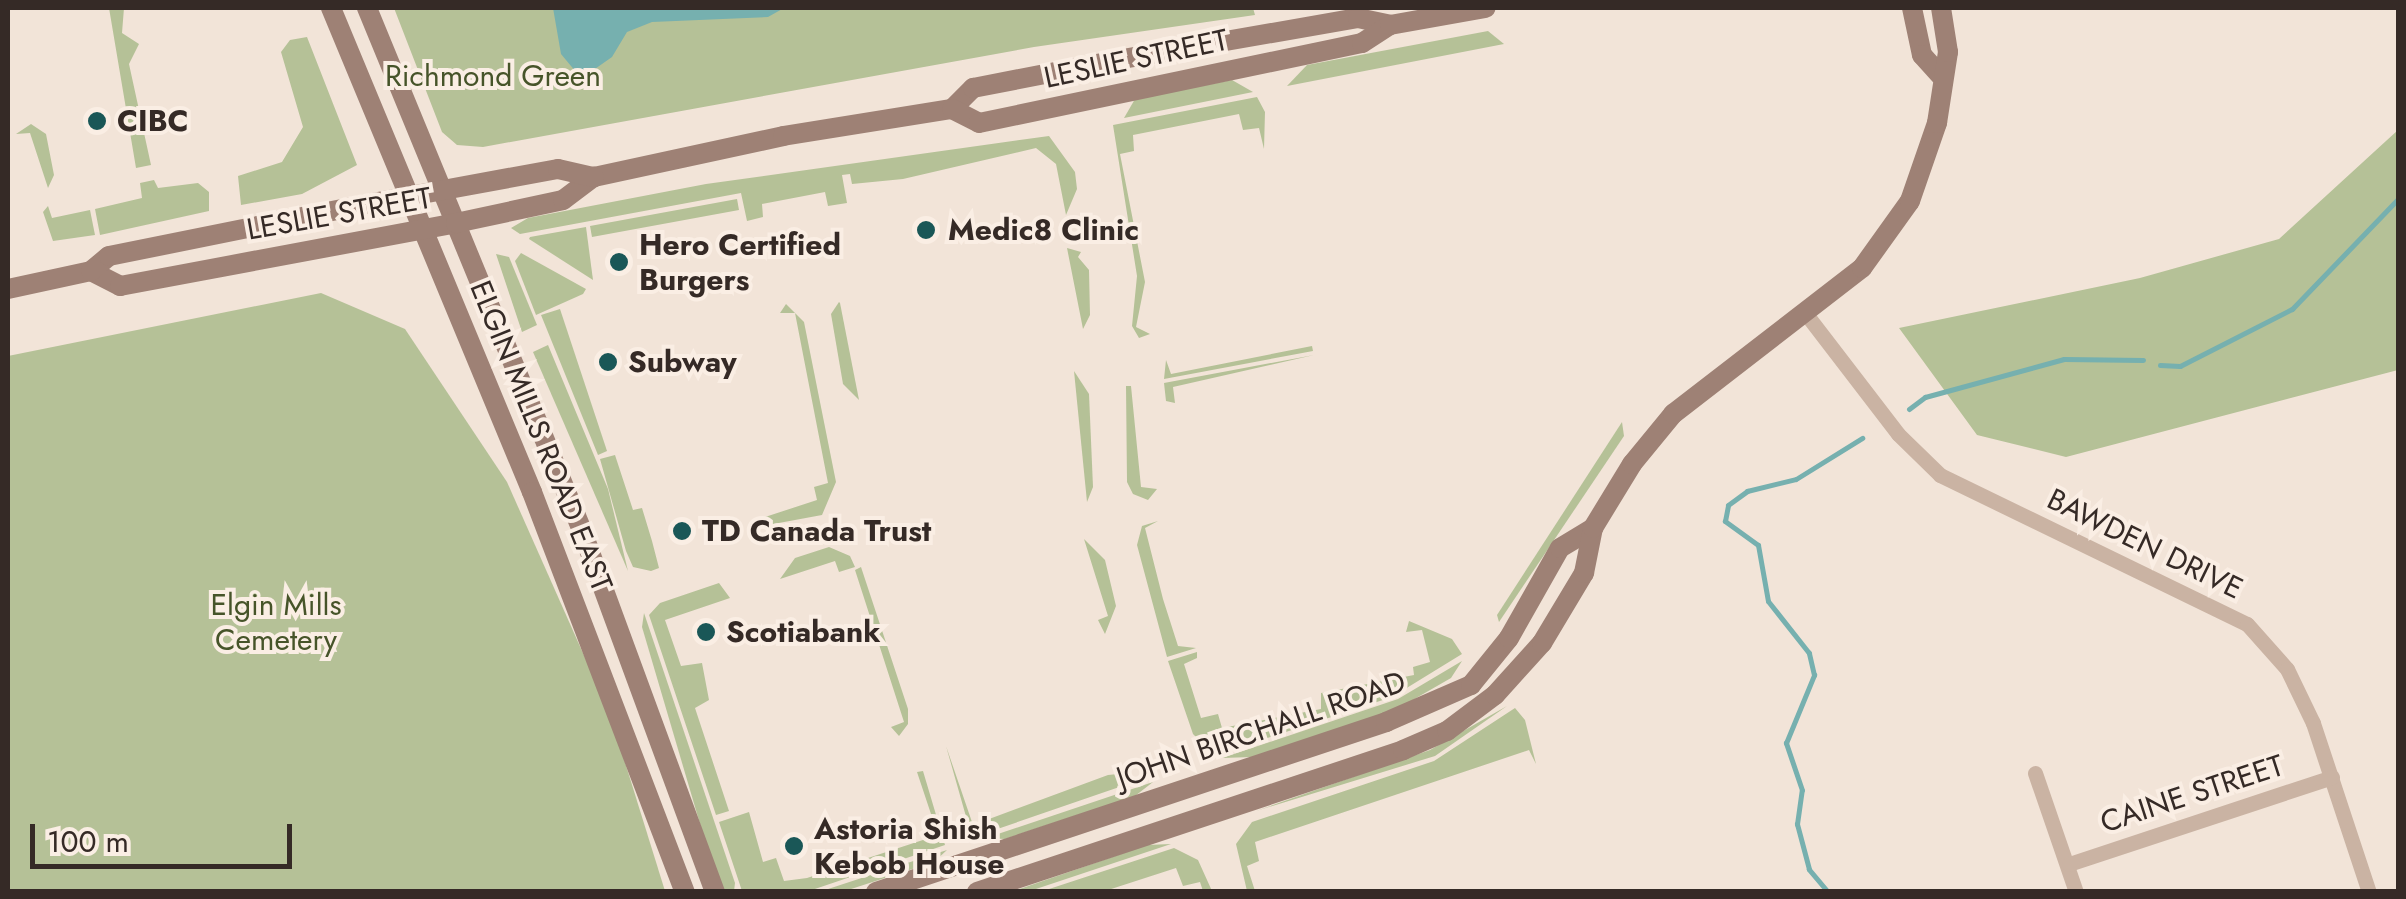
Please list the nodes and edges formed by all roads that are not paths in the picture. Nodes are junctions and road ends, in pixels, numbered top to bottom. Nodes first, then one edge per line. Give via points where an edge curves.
1 (331, 8) edge
2 (367, 8) edge
3 (1486, 8) edge
4 (1912, 8) edge
5 (1941, 8) edge
6 (1390, 25) junction
7 (1940, 76) junction
8 (952, 109) junction
9 (594, 178) junction
10 (444, 191) junction
11 (408, 197) junction
12 (456, 223) junction
13 (421, 228) junction
14 (91, 271) junction
15 (8, 289) edge
16 (1806, 314) junction
17 (1593, 528) junction
18 (2035, 773) dead end
19 (2332, 776) junction
20 (2069, 864) junction
21 (684, 892) edge
22 (715, 892) edge
23 (876, 892) edge
24 (977, 892) edge
25 (2076, 892) edge
26 (2369, 892) edge

1 - 11 main road, ELGIN MILLS ROAD EAST
2 - 10 main road, ELGIN MILLS ROAD EAST
3 - 6 main road, LESLIE STREET
4 - 7 main road via 1922,55
5 - 7 main road, JOHN BIRCHALL ROAD via 1948,52
6 - 8 main road, LESLIE STREET via 1358,18 1117,60 972,88
6 - 8 main road, LESLIE STREET via 1362,43 979,123
7 - 16 main road, JOHN BIRCHALL ROAD via 1937,123 1910,201 1862,268
8 - 9 main road, LESLIE STREET
9 - 10 main road, LESLIE STREET via 558,169
9 - 12 main road, LESLIE STREET via 562,200
10 - 11 main road, LESLIE STREET
10 - 12 main road, ELGIN MILLS ROAD EAST
11 - 13 main road, ELGIN MILLS ROAD EAST
11 - 14 main road, LESLIE STREET via 109,256
12 - 13 main road, LESLIE STREET
12 - 22 main road, ELGIN MILLS ROAD EAST via 580,528
13 - 14 main road, LESLIE STREET via 120,286
13 - 21 main road, ELGIN MILLS ROAD EAST via 601,664
14 - 15 main road, LESLIE STREET
16 - 17 main road, JOHN BIRCHALL ROAD via 1674,414 1632,464
16 - 19 street, BAWDEN DRIVE via 1898,434 1940,475 2247,624 2287,669
17 - 23 main road, JOHN BIRCHALL ROAD via 1560,548 1509,638 1471,685 1386,722
17 - 24 main road, JOHN BIRCHALL ROAD via 1584,573 1542,642 1495,695 1447,731
18 - 20 street
19 - 20 street, CAINE STREET
19 - 26 street, BAWDEN DRIVE
20 - 25 street

